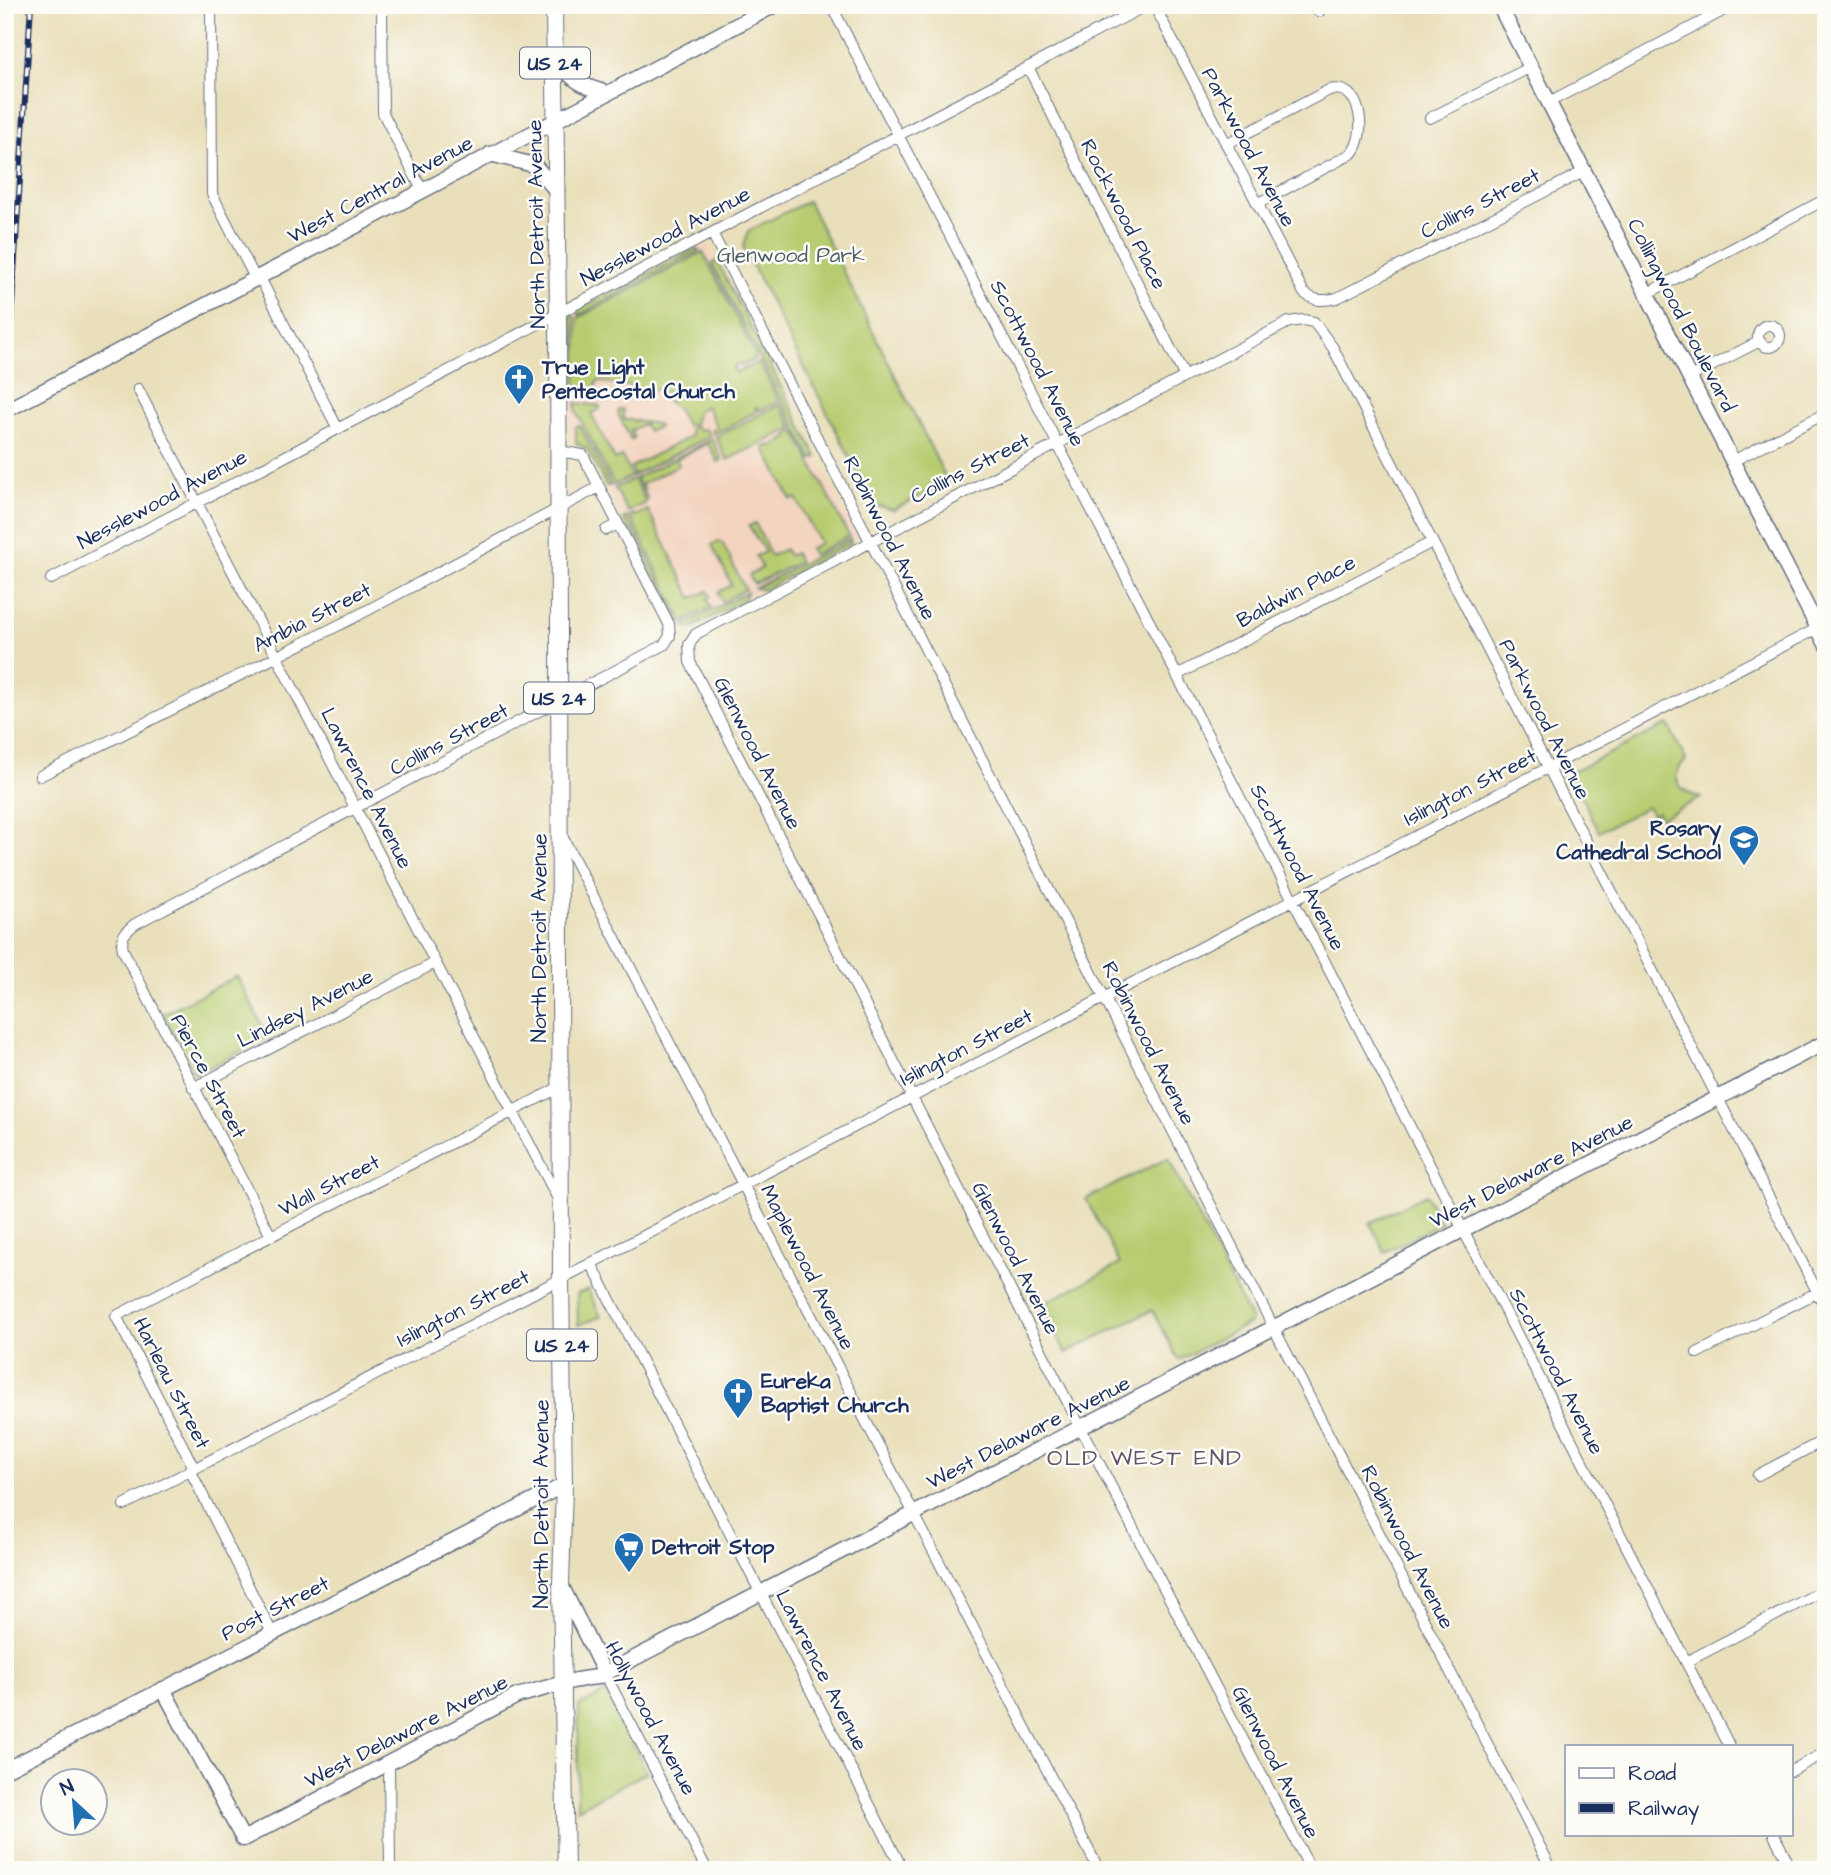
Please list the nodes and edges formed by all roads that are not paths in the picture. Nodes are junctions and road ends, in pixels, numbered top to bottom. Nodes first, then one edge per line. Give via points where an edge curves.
1 (211, 5) edge
2 (382, 5) edge
3 (554, 5) edge
4 (831, 5) edge
5 (1147, 5) edge
6 (1154, 5) edge
7 (1499, 5) edge
8 (1734, 5) edge
9 (773, 6) edge
10 (555, 59) junction
11 (1531, 67) junction
12 (1028, 68) junction
13 (608, 93) junction
14 (1549, 102) junction
15 (1430, 118) dead end
16 (556, 120) junction
17 (899, 135) junction
18 (1226, 144) junction
19 (490, 154) junction
20 (1585, 170) junction
21 (422, 190) junction
22 (557, 191) junction
23 (1826, 199) edge
24 (1258, 204) junction
25 (712, 233) junction
26 (257, 277) junction
27 (1647, 293) junction
28 (1317, 301) joint
29 (558, 315) junction
30 (1289, 322) joint
31 (1760, 341) dead end
32 (1185, 377) junction
33 (1690, 377) junction
34 (138, 389) dead end
35 (5, 411) edge
36 (1826, 413) edge
37 (338, 429) junction
38 (1058, 444) junction
39 (558, 451) junction
40 (1733, 461) junction
41 (599, 487) junction
42 (197, 503) junction
43 (558, 509) junction
44 (618, 524) junction
45 (606, 530) dead end
46 (870, 541) junction
47 (1432, 542) junction
48 (51, 579) dead end
49 (1822, 626) edge
50 (1826, 644) edge
51 (277, 657) junction
52 (690, 662) joint
53 (1177, 675) junction
54 (559, 703) junction
55 (1548, 768) junction
56 (40, 776) dead end
57 (356, 810) junction
58 (559, 831) junction
59 (1293, 900) junction
60 (125, 932) joint
61 (435, 963) junction
62 (1104, 997) junction
63 (1826, 1042) edge
64 (560, 1087) junction
65 (193, 1088) junction
66 (912, 1097) junction
67 (1718, 1098) junction
68 (512, 1112) junction
69 (743, 1184) junction
70 (561, 1205) junction
71 (1463, 1230) junction
72 (271, 1236) junction
73 (591, 1264) junction
74 (561, 1279) junction
75 (1821, 1290) edge
76 (1826, 1309) edge
77 (116, 1316) joint
78 (1274, 1328) junction
79 (1697, 1353) dead end
80 (1081, 1428) junction
81 (1826, 1439) edge
82 (192, 1469) junction
83 (1758, 1475) dead end
84 (564, 1485) junction
85 (124, 1504) dead end
86 (915, 1514) junction
87 (561, 1584) junction
88 (1826, 1589) edge
89 (761, 1594) junction
90 (272, 1633) junction
91 (1686, 1662) junction
92 (605, 1674) junction
93 (562, 1685) junction
94 (163, 1689) junction
95 (1729, 1745) edge
96 (1826, 1752) edge
97 (389, 1763) junction
98 (1792, 1769) edge
99 (5, 1770) edge
100 (1775, 1836) edge
101 (390, 1870) edge
102 (566, 1870) edge
103 (707, 1870) edge
104 (904, 1870) edge
105 (1099, 1870) edge
106 (1311, 1870) edge
107 (1552, 1870) edge
108 (1793, 1870) edge

1 - 26 street via 212,194
2 - 21 street via 383,113
3 - 10 main road, North Detroit Avenue / US 24
4 - 17 street, Scottwood Avenue
5 - 12 street, Nesslewood Avenue
6 - 18 street, Parkwood Avenue
7 - 11 street, Collingwood Boulevard
8 - 14 street
9 - 13 street, West Central Avenue
10 - 13 street via 575,81
10 - 16 main road, North Detroit Avenue / US 24
11 - 14 street, Collingwood Boulevard
11 - 15 street
12 - 17 street, Nesslewood Avenue
12 - 32 street, Rockwood Place
13 - 16 street, West Central Avenue
14 - 20 street, Collingwood Boulevard
16 - 19 street, West Central Avenue
16 - 22 main road, North Detroit Avenue / US 24
17 - 25 street, Nesslewood Avenue
17 - 38 street, Scottwood Avenue
18 - 24 street, Parkwood Avenue
18 - 24 street via 1329,90 1346,90 1351,96 1360,122 1357,148
19 - 21 street, West Central Avenue
19 - 22 street via 534,165
20 - 27 street, Collingwood Boulevard
20 - 28 street, Collins Street via 1337,298
21 - 26 street, West Central Avenue
22 - 29 main road, North Detroit Avenue / US 24
23 - 27 street
24 - 28 street, Parkwood Avenue via 1304,293
25 - 29 street, Nesslewood Avenue
25 - 46 street, Robinwood Avenue
26 - 35 street, West Central Avenue
26 - 37 street
27 - 33 street, Collingwood Boulevard
29 - 37 street, Nesslewood Avenue
29 - 39 main road, North Detroit Avenue / US 24
30 - 32 street, Collins Street
30 - 47 street, Parkwood Avenue via 1318,324
31 - 33 street
32 - 38 street, Collins Street
33 - 40 street, Collingwood Boulevard
34 - 42 street, Lawrence Avenue
36 - 40 street
37 - 42 street, Nesslewood Avenue
38 - 46 street, Collins Street
38 - 53 street, Scottwood Avenue
39 - 41 street via 583,455
39 - 43 main road, North Detroit Avenue / US 24
40 - 49 street, Collingwood Boulevard
41 - 43 street, Ambia Street
41 - 44 street
42 - 48 street, Nesslewood Avenue
42 - 51 street, Lawrence Avenue
43 - 51 street, Ambia Street
43 - 54 main road, North Detroit Avenue / US 24 via 564,544
44 - 45 street
44 - 54 street, Collins Street via 671,631 668,641
46 - 52 street, Collins Street via 699,632 689,645
46 - 62 street, Robinwood Avenue
47 - 53 street, Baldwin Place
47 - 55 street, Parkwood Avenue
49 - 50 street, Collingwood Boulevard
49 - 55 street, Islington Street
51 - 56 street, Ambia Street
51 - 57 street, Lawrence Avenue
52 - 66 street, Glenwood Avenue
53 - 59 street, Scottwood Avenue
54 - 57 street, Collins Street
54 - 58 main road, North Detroit Avenue / US 24
55 - 59 street, Islington Street
55 - 67 street, Parkwood Avenue
57 - 60 street, Collins Street
57 - 61 street, Lawrence Avenue
58 - 64 main road, North Detroit Avenue / US 24
58 - 69 street, Maplewood Avenue
59 - 62 street, Islington Street
59 - 71 street, Scottwood Avenue
60 - 65 street, Pierce Street via 123,950
61 - 65 street, Lindsey Avenue
61 - 68 street, Lawrence Avenue
62 - 66 street, Islington Street
62 - 78 street, Robinwood Avenue
63 - 67 street, West Delaware Avenue
64 - 68 street, Wall Street
64 - 70 main road, North Detroit Avenue / US 24
65 - 72 street, Pierce Street
66 - 69 street, Islington Street
66 - 80 street, Glenwood Avenue
67 - 71 street, West Delaware Avenue
67 - 75 street, Parkwood Avenue
68 - 70 street, Lawrence Avenue
68 - 72 street, Wall Street
69 - 73 street, Islington Street
69 - 86 street, Maplewood Avenue
70 - 74 main road, North Detroit Avenue / US 24
71 - 78 street, West Delaware Avenue
71 - 91 street, Scottwood Avenue
72 - 77 street, Wall Street
73 - 74 street, Islington Street
73 - 89 street, Lawrence Avenue
74 - 82 street, Islington Street
74 - 84 main road, North Detroit Avenue / US 24
75 - 76 street, Parkwood Avenue
75 - 79 street
77 - 82 street, Harleau Street
78 - 80 street, West Delaware Avenue
78 - 107 street, Robinwood Avenue
80 - 86 street, West Delaware Avenue
80 - 106 street, Glenwood Avenue
81 - 83 street
82 - 85 street, Islington Street
82 - 90 street, Harleau Street
84 - 87 main road, North Detroit Avenue / US 24
84 - 90 street, Post Street
86 - 89 street, West Delaware Avenue
86 - 105 street, Maplewood Avenue
87 - 92 street, Hollywood Avenue
87 - 93 main road, North Detroit Avenue / US 24
88 - 91 street
89 - 92 street, West Delaware Avenue
89 - 104 street, Lawrence Avenue
90 - 94 street, Post Street
91 - 95 street, Scottwood Avenue
92 - 93 street, West Delaware Avenue
92 - 103 street, Hollywood Avenue
93 - 97 street, West Delaware Avenue via 517,1696
93 - 102 main road, North Detroit Avenue / US 24
94 - 97 street, West Delaware Avenue via 243,1839
94 - 99 street, Post Street
96 - 98 street
97 - 101 street
100 - 108 street

